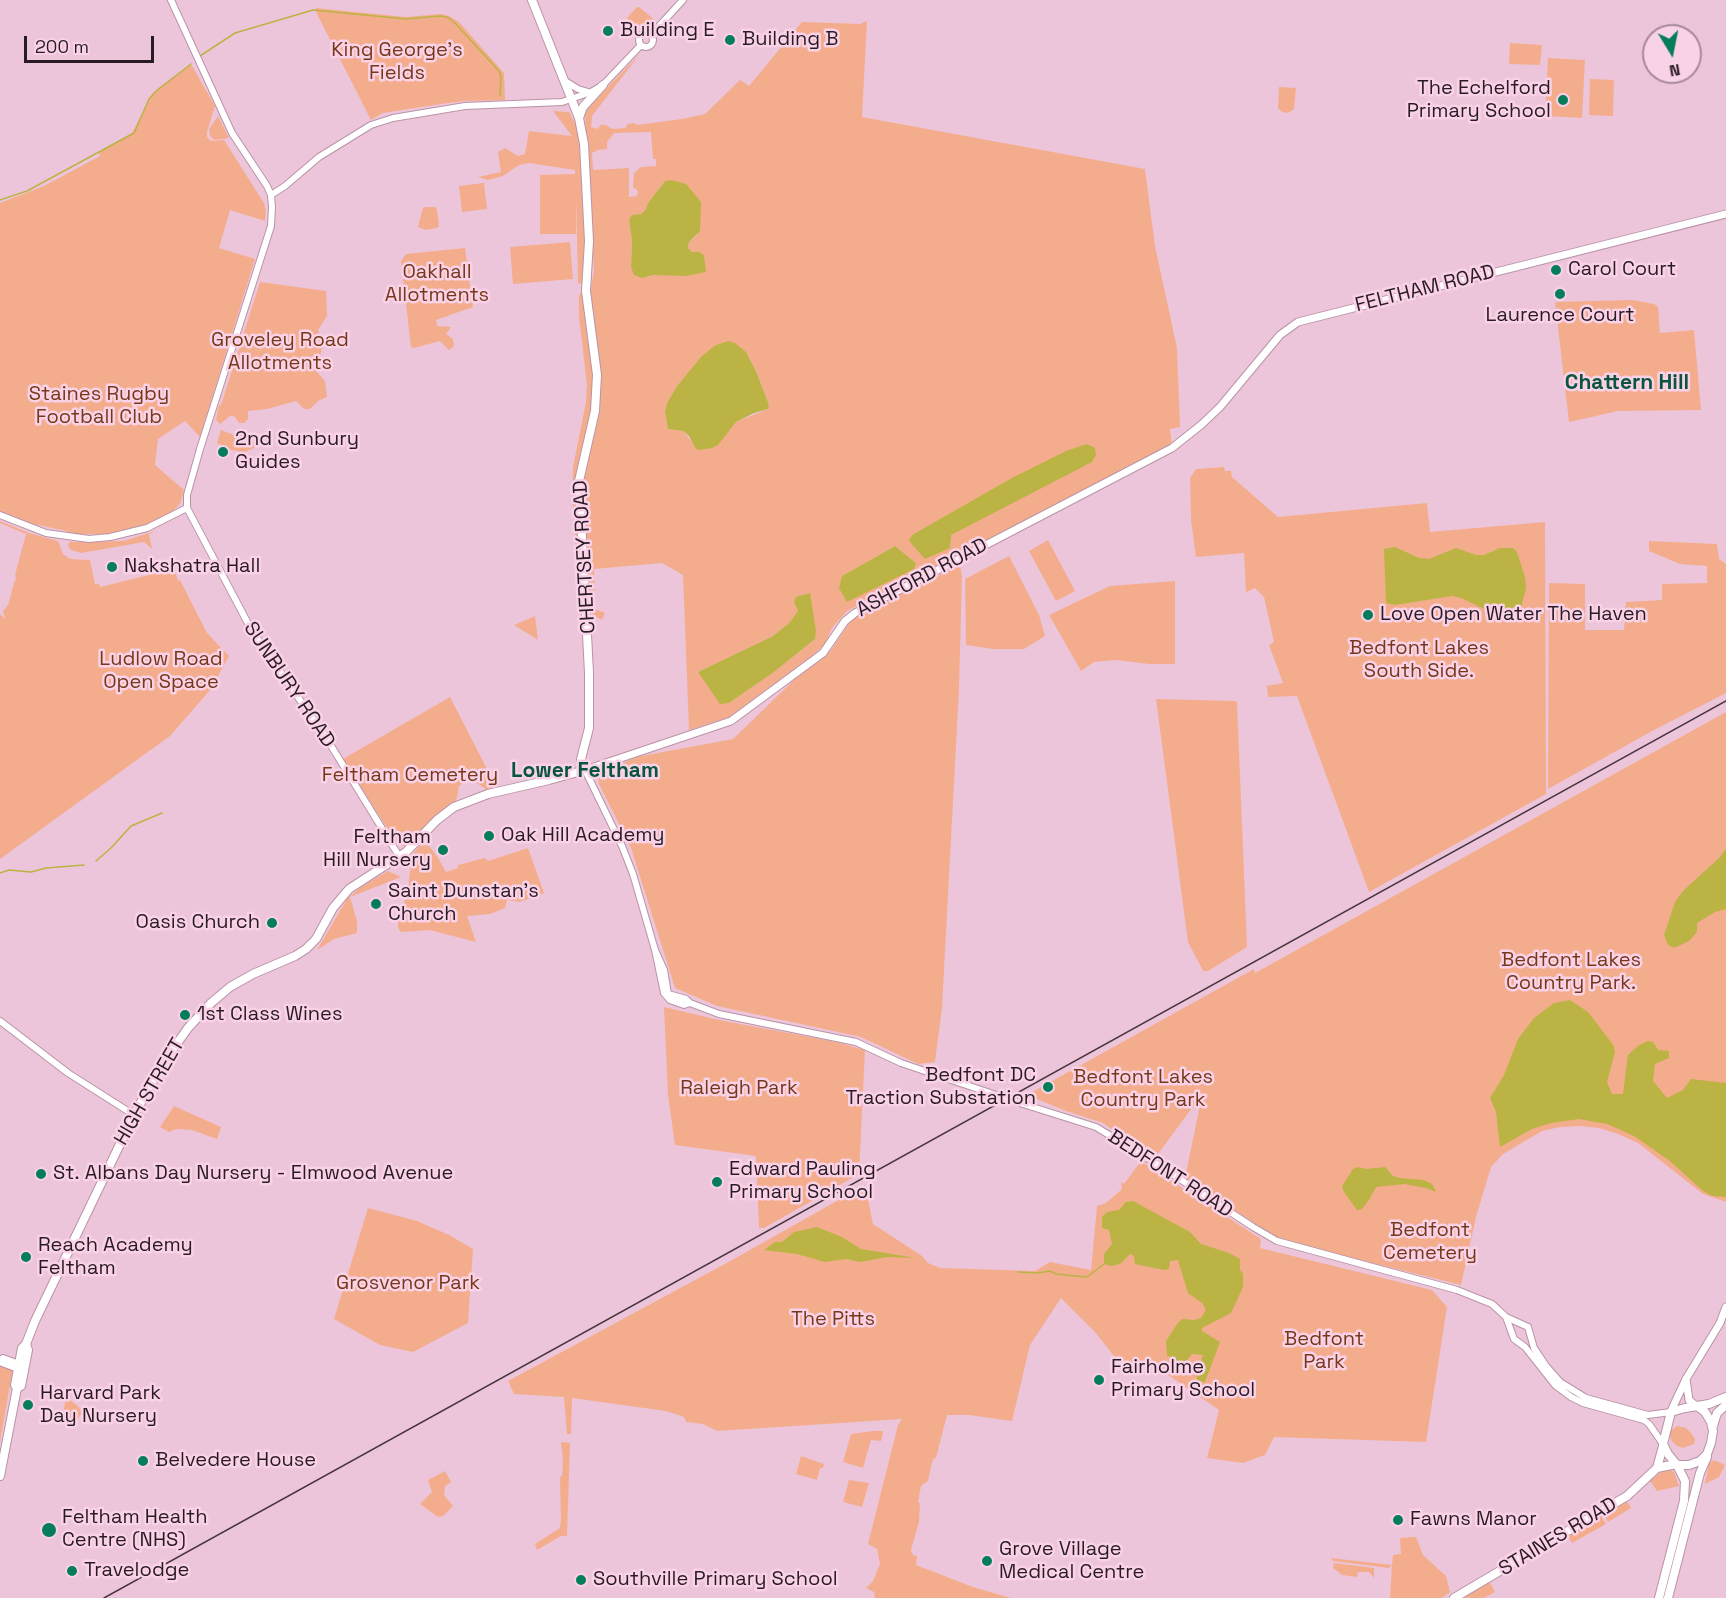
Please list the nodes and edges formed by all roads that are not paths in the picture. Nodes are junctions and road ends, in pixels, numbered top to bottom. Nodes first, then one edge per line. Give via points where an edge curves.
1 (171, 0) edge
2 (532, 0) edge
3 (683, 0) edge
4 (563, 79) junction
5 (603, 85) junction
6 (591, 92) junction
7 (571, 100) junction
8 (579, 118) junction
9 (271, 195) junction
10 (1726, 214) edge
11 (1172, 448) joint
12 (187, 508) junction
13 (0, 515) edge
14 (585, 770) junction
15 (399, 856) junction
16 (669, 997) joint
17 (0, 1021) edge
18 (134, 1115) junction
19 (1726, 1307) edge
20 (1506, 1317) junction
21 (1519, 1324) junction
22 (1512, 1334) junction
23 (1530, 1336) junction
24 (1520, 1342) junction
25 (0, 1360) edge
26 (21, 1367) junction
27 (1686, 1379) junction
28 (1726, 1397) edge
29 (1696, 1406) junction
30 (1726, 1406) edge
31 (1671, 1411) junction
32 (1713, 1426) junction
33 (1663, 1445) junction
34 (1707, 1454) junction
35 (1677, 1464) junction
36 (1657, 1468) junction
37 (0, 1476) edge
38 (1454, 1598) edge
39 (1659, 1598) edge
40 (1668, 1598) edge

1 - 9 street via 232,133
2 - 4 main road, CHERTSEY ROAD
3 - 5 street via 651,35 641,35 641,45
4 - 6 street via 578,90
4 - 7 main road, CHERTSEY ROAD
5 - 6 street
5 - 8 main road via 583,106
6 - 7 street
7 - 8 main road, CHERTSEY ROAD
7 - 9 street via 545,105 465,106 382,120 354,134
8 - 14 main road, CHERTSEY ROAD via 589,240 586,291 597,375 595,411 579,481 589,673 589,728 581,759
9 - 12 street via 271,226 200,449
10 - 11 main road, FELTHAM ROAD via 1304,319 1280,334 1220,407
11 - 14 main road, ASHFORD ROAD via 855,613 823,653 731,721
12 - 13 street via 147,528 89,538 46,533
12 - 15 street, SUNBURY ROAD via 252,631 325,736
14 - 15 main road, ASHFORD ROAD via 462,803 446,812
14 - 16 street, CHERTSEY ROAD via 624,849
15 - 18 main road, HIGH STREET via 349,889 306,949 252,974 211,1003 179,1039
16 - 20 street, BEDFONT ROAD, bridge via 686,999 719,1014 856,1042 901,1064 1096,1127 1277,1240 1457,1290 1492,1304
17 - 18 street via 68,1073
18 - 26 main road, HIGH STREET via 35,1321
19 - 27 main road
20 - 21 street, BEDFONT ROAD
20 - 22 street
21 - 22 street
21 - 23 street, BEDFONT ROAD via 1528,1327
22 - 24 street
23 - 24 street
23 - 31 street, BEDFONT ROAD via 1546,1366 1560,1382 1581,1395 1648,1415
24 - 33 street via 1555,1385 1571,1397 1644,1420
25 - 26 street
26 - 37 main road, HIGH STREET via 21,1386 17,1388
27 - 29 main road via 1689,1400
27 - 31 main road
28 - 29 highway
29 - 31 highway
29 - 32 highway
30 - 32 highway via 1717,1413
31 - 33 highway
32 - 34 highway
33 - 35 highway
33 - 36 main road
34 - 35 highway via 1697,1463
34 - 40 highway
35 - 36 main road
35 - 39 highway via 1685,1481 1684,1500
36 - 38 main road, STAINES ROAD via 1627,1496

